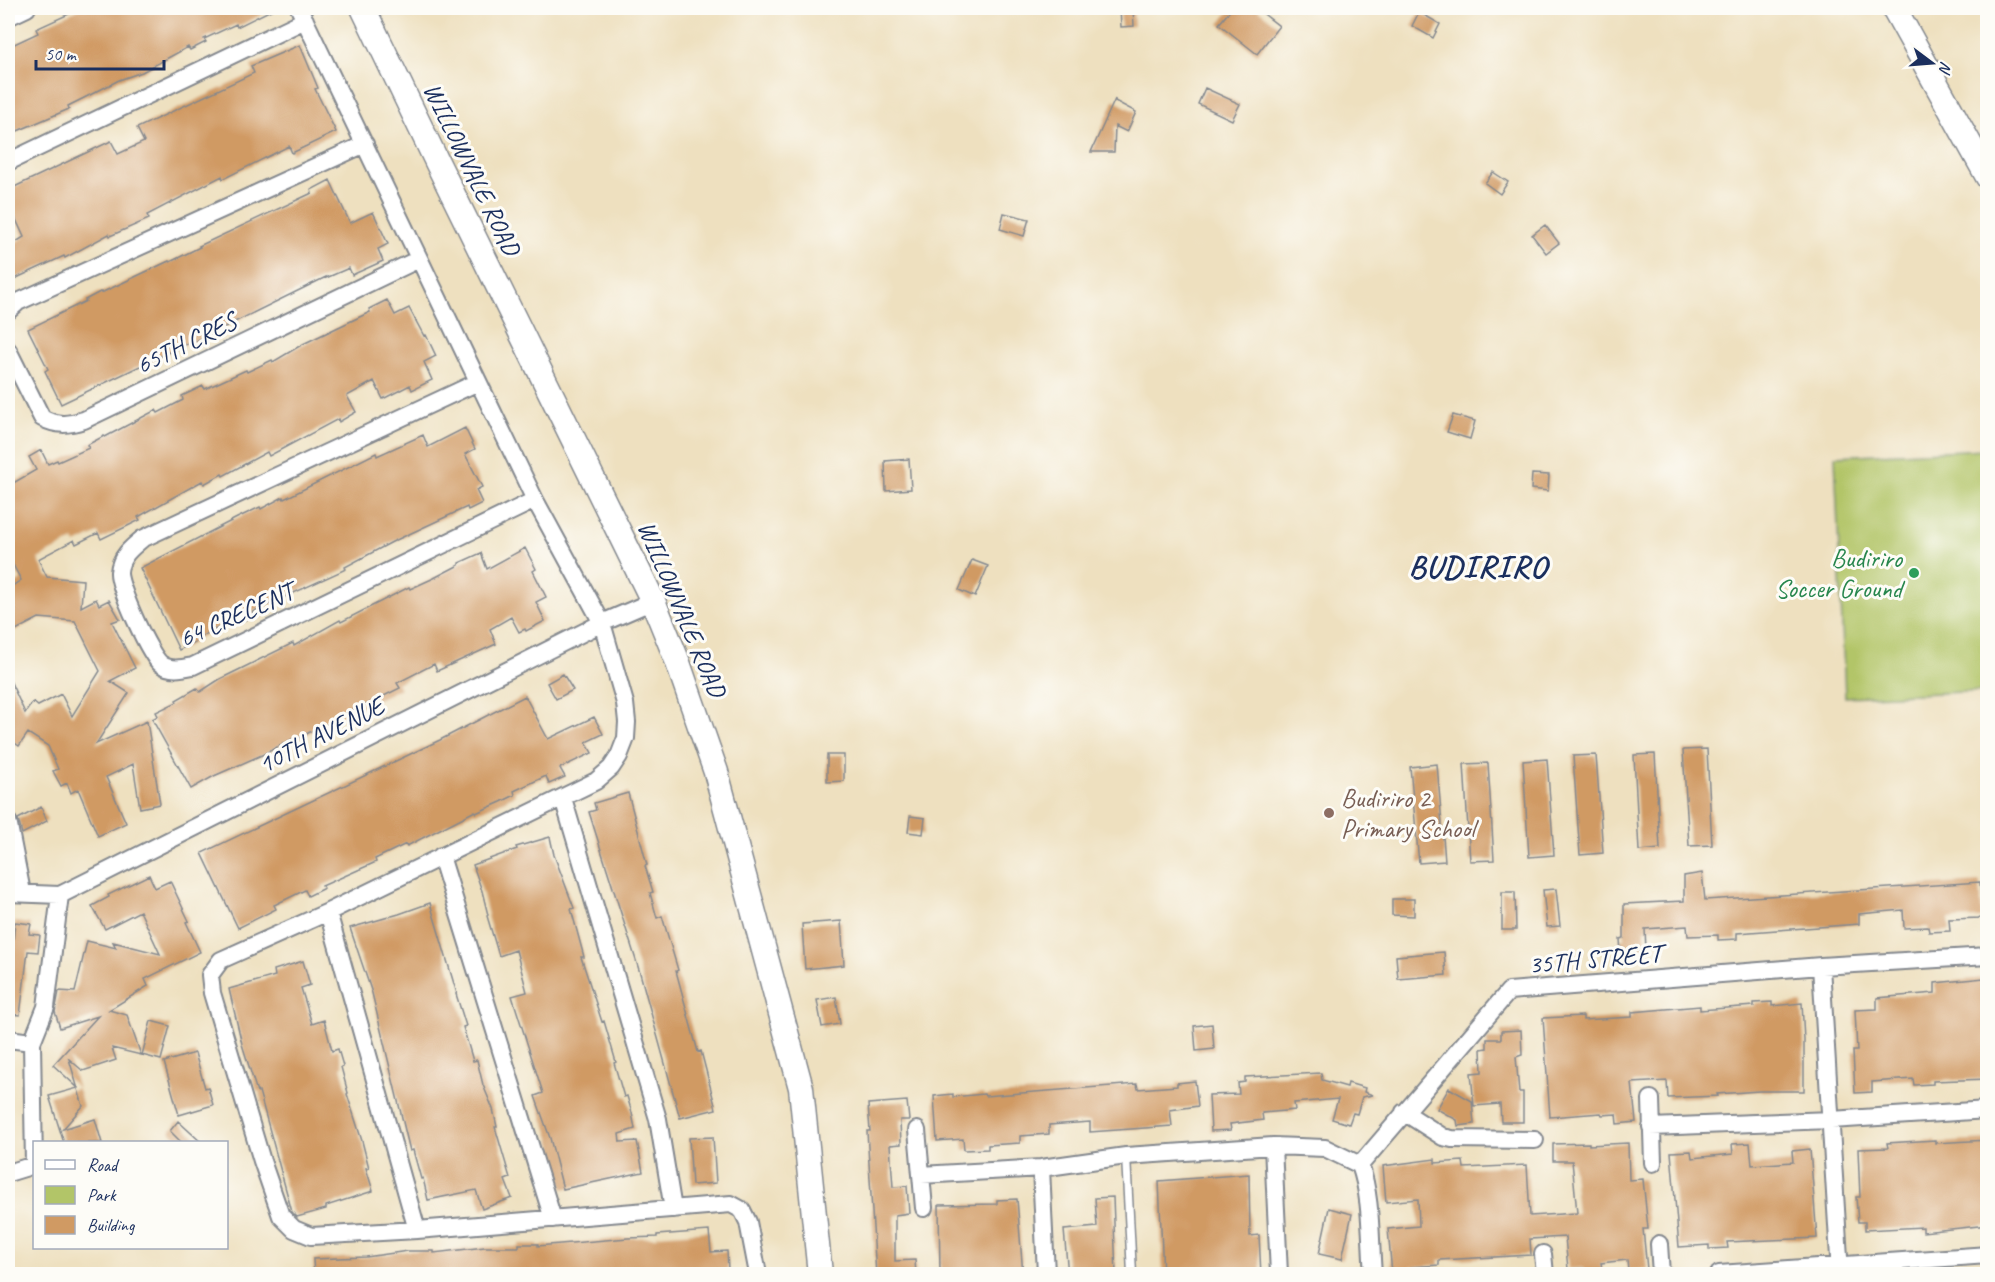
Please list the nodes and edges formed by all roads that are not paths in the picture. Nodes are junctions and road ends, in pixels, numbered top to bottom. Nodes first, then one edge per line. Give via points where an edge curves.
1 (27, 8) edge
2 (363, 8) edge
3 (1894, 8) edge
4 (302, 14) edge
5 (8, 17) edge
6 (364, 144) junction
7 (8, 162) edge
8 (1988, 177) edge
9 (419, 259) junction
10 (8, 311) edge
11 (8, 350) edge
12 (478, 382) junction
13 (535, 500) junction
14 (653, 601) junction
15 (602, 623) junction
16 (563, 798) junction
17 (8, 821) edge
18 (441, 856) junction
19 (15, 892) edge
20 (60, 895) junction
21 (328, 912) junction
22 (1988, 956) edge
23 (1821, 966) junction
24 (8, 1040) edge
25 (32, 1042) junction
26 (1651, 1099) dead end
27 (1988, 1110) edge
28 (1404, 1112) junction
29 (1831, 1120) junction
30 (1651, 1127) junction
31 (917, 1130) dead end
32 (1535, 1140) dead end
33 (34, 1141) edge
34 (1273, 1146) junction
35 (1126, 1156) junction
36 (1653, 1163) dead end
37 (33, 1165) edge
38 (1360, 1165) junction
39 (1041, 1168) junction
40 (8, 1173) edge
41 (921, 1175) junction
42 (924, 1208) dead end
43 (673, 1209) junction
44 (554, 1219) junction
45 (417, 1230) junction
46 (1659, 1244) dead end
47 (1543, 1254) dead end
48 (1988, 1255) edge
49 (1840, 1270) edge
50 (758, 1275) edge
51 (820, 1275) edge
52 (1046, 1275) edge
53 (1132, 1275) edge
54 (1279, 1275) edge
55 (1372, 1275) edge
56 (1545, 1275) edge
57 (1661, 1275) edge
58 (1719, 1275) edge

1 - 5 street
2 - 14 street, WILLOWVALE ROAD
3 - 8 street
4 - 6 street
4 - 7 street
6 - 9 street
6 - 10 street via 18,302
9 - 11 street, 65TH CRES via 67,425 42,418
9 - 12 street
12 - 13 street
12 - 13 street, 64 CRECENT via 142,538 122,560 118,574 152,655 163,666 193,666
13 - 15 street
14 - 15 street, 10TH AVENUE
14 - 51 street, WILLOWVALE ROAD via 716,772 801,1088
15 - 16 street via 624,703 626,738 611,768 596,781
15 - 20 street, 10TH AVENUE
16 - 18 street
16 - 43 street via 658,1119
17 - 19 street
18 - 21 street
18 - 44 street
19 - 20 street
20 - 25 street via 46,1007
21 - 45 street
21 - 45 street via 221,960 210,975 212,993 281,1216 294,1229 311,1236
22 - 23 street, 35TH STREET
23 - 28 street, 35TH STREET via 1509,992
23 - 29 street
24 - 25 street
25 - 33 street
26 - 30 street
27 - 29 street
28 - 32 street via 1452,1139
28 - 38 street, 35TH STREET
29 - 30 street
29 - 49 street
30 - 36 street
31 - 41 street
34 - 35 street
34 - 38 street via 1325,1148
34 - 54 street
35 - 39 street
35 - 53 lane
37 - 40 street
38 - 55 street via 1366,1187
39 - 41 street
39 - 52 street
41 - 42 street
43 - 44 street
43 - 50 street via 731,1204 742,1210 753,1241
44 - 45 street
46 - 57 street
47 - 56 street
48 - 49 street
49 - 58 street

